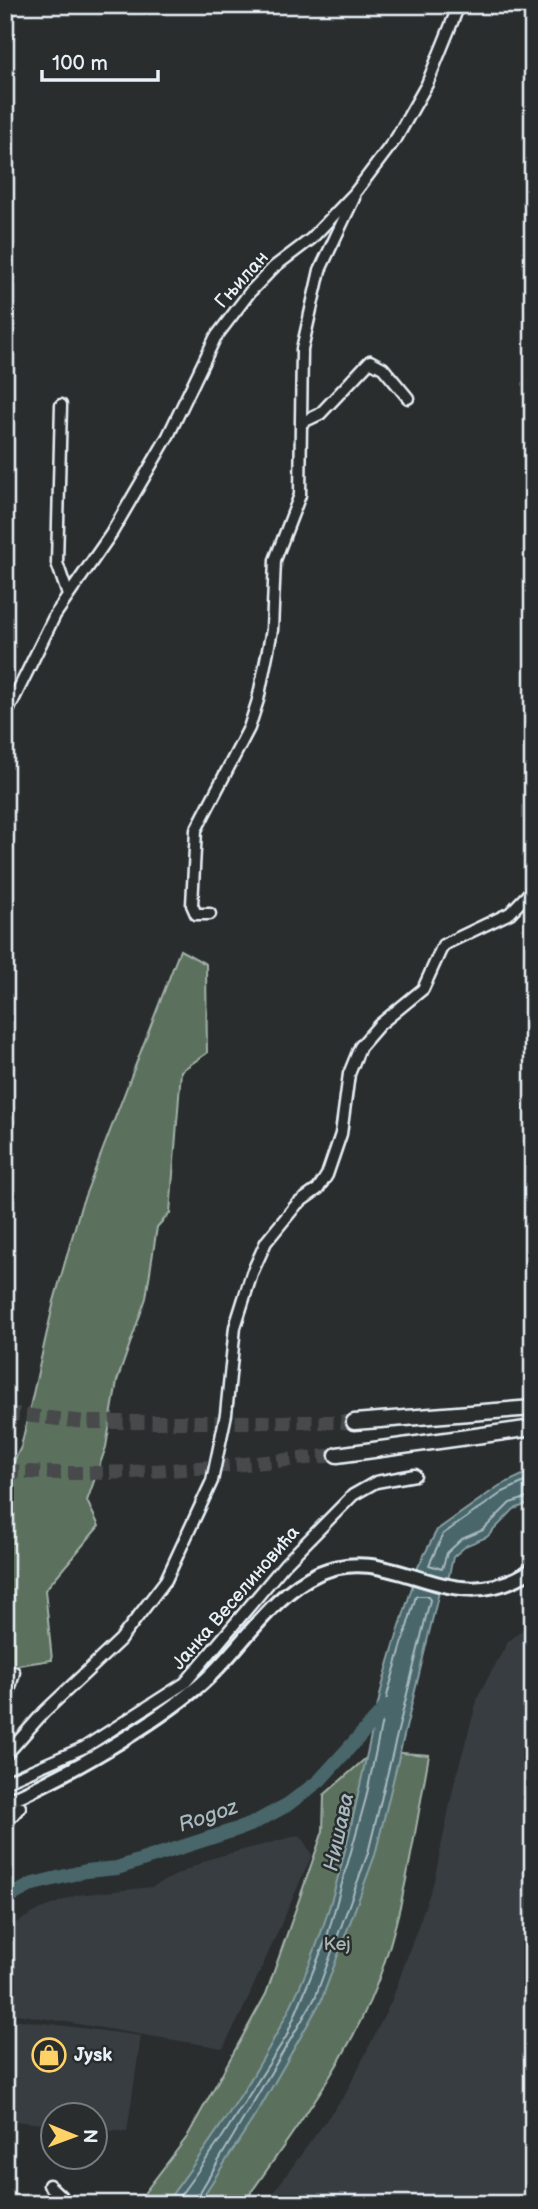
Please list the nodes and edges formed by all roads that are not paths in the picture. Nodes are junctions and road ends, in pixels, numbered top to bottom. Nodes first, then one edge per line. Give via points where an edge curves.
1 (459, 5) edge
2 (354, 194) junction
3 (408, 398) dead end
4 (61, 405) dead end
5 (301, 423) junction
6 (68, 595) junction
7 (5, 717) edge
8 (533, 889) edge
9 (210, 914) dead end
10 (533, 1408) edge
11 (354, 1422) tunnel mouth
12 (533, 1428) edge
13 (337, 1455) tunnel mouth
14 (415, 1475) dead end
15 (533, 1569) edge
16 (14, 1672) dead end
17 (5, 1708) edge
18 (5, 1730) edge
19 (7, 1752) edge
20 (5, 1782) edge
21 (5, 1802) edge
22 (20, 1807) dead end
23 (5, 1824) edge
24 (49, 2185) dead end
25 (69, 2204) edge

1 - 2 street, Гњилан via 427,84 397,137
2 - 5 street via 320,270 302,349
2 - 6 street, Гњилан via 311,239 274,267 215,338 139,487
3 - 5 street via 383,368 370,361 320,414
4 - 6 street via 57,563
5 - 9 street via 300,495 275,560 272,630 258,700 249,728 196,830 192,905 195,914
6 - 7 street, Гњилан
8 - 19 street via 510,913 443,944 423,989 360,1047 349,1074 341,1134 327,1175 266,1242 252,1273 235,1327 226,1414 212,1481 166,1580 120,1640
10 - 11 highway
12 - 13 highway
14 - 20 street, Јанка Веселиновића via 376,1482 353,1495 285,1564 186,1683 85,1747
15 - 21 main road via 502,1585 467,1590 385,1568 343,1566 308,1579 180,1700 128,1735
16 - 17 street
18 - 19 street
22 - 23 street
24 - 25 street

